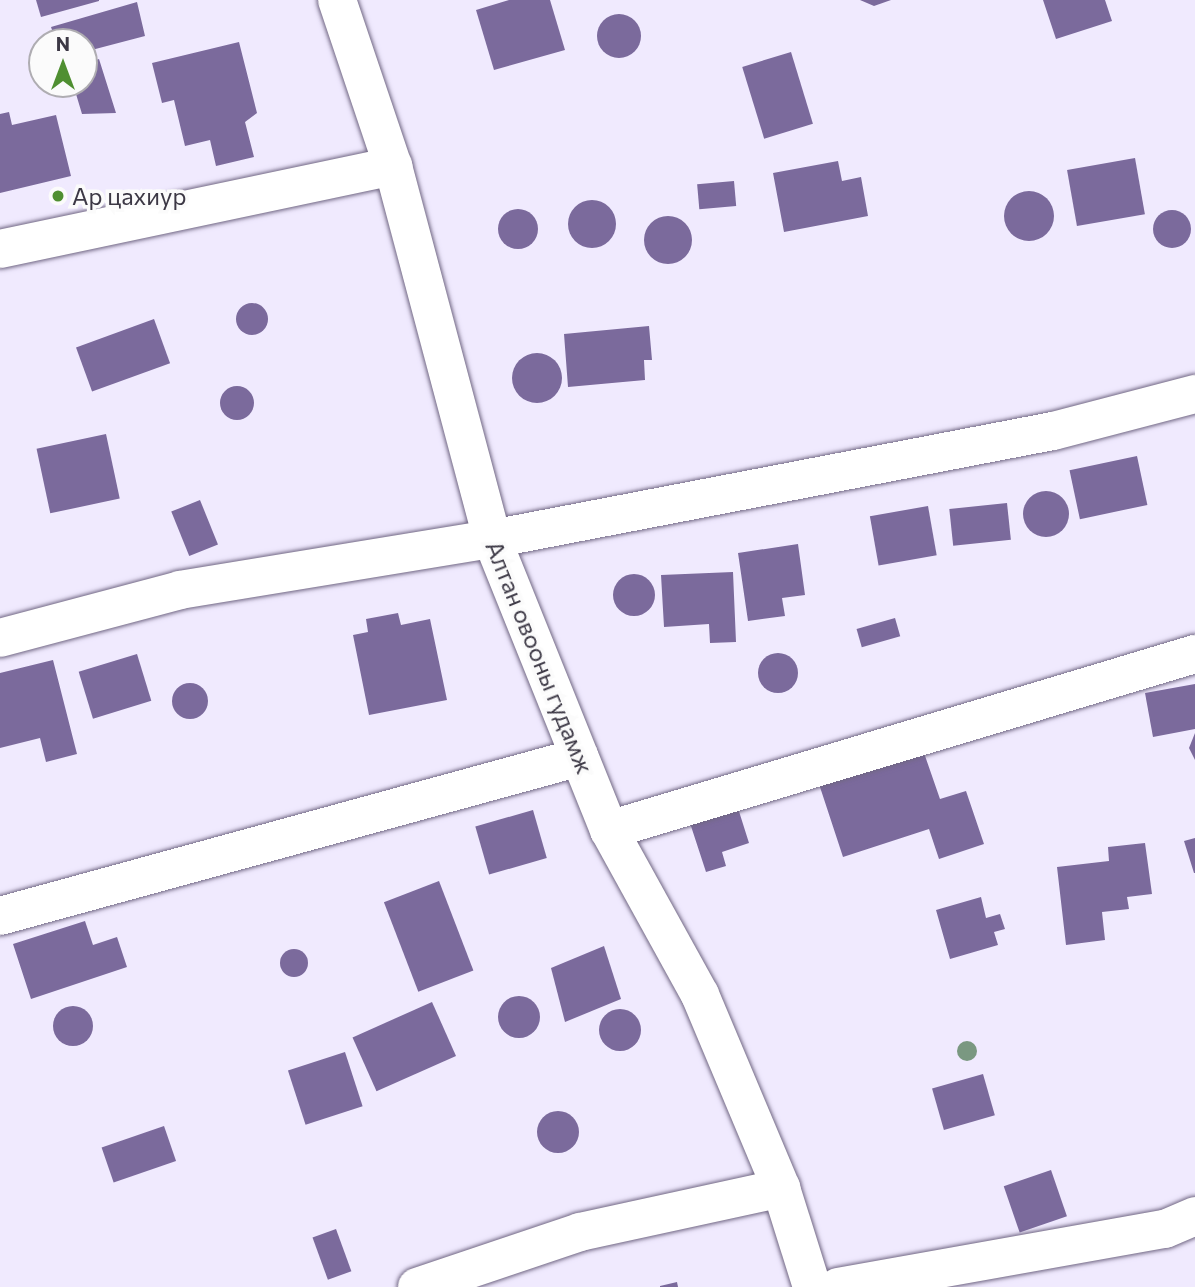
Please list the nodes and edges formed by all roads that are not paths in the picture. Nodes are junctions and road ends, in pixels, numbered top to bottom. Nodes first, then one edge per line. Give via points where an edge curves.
1 (337, 0) edge
2 (393, 166) junction
3 (0, 249) edge
4 (1195, 394) edge
5 (492, 539) junction
6 (0, 638) edge
7 (1195, 654) edge
8 (580, 757) junction
9 (609, 830) junction
10 (0, 916) edge
11 (781, 1188) junction
12 (1195, 1216) edge
13 (417, 1287) edge
14 (812, 1287) edge
15 (838, 1287) edge

1 - 2 street, Алтан овооны гудамж
2 - 3 street
2 - 5 street, Алтан овооны гудамж
4 - 5 street via 1053,431
5 - 6 street via 180,590
5 - 8 street, Алтан овооны гудамж
7 - 9 street
8 - 9 street, Алтан овооны гудамж
8 - 10 street
9 - 11 street, Алтан овооны гудамж via 700,995
11 - 13 street via 580,1232
11 - 14 street, Алтан овооны гудамж
12 - 15 street via 1165,1229

